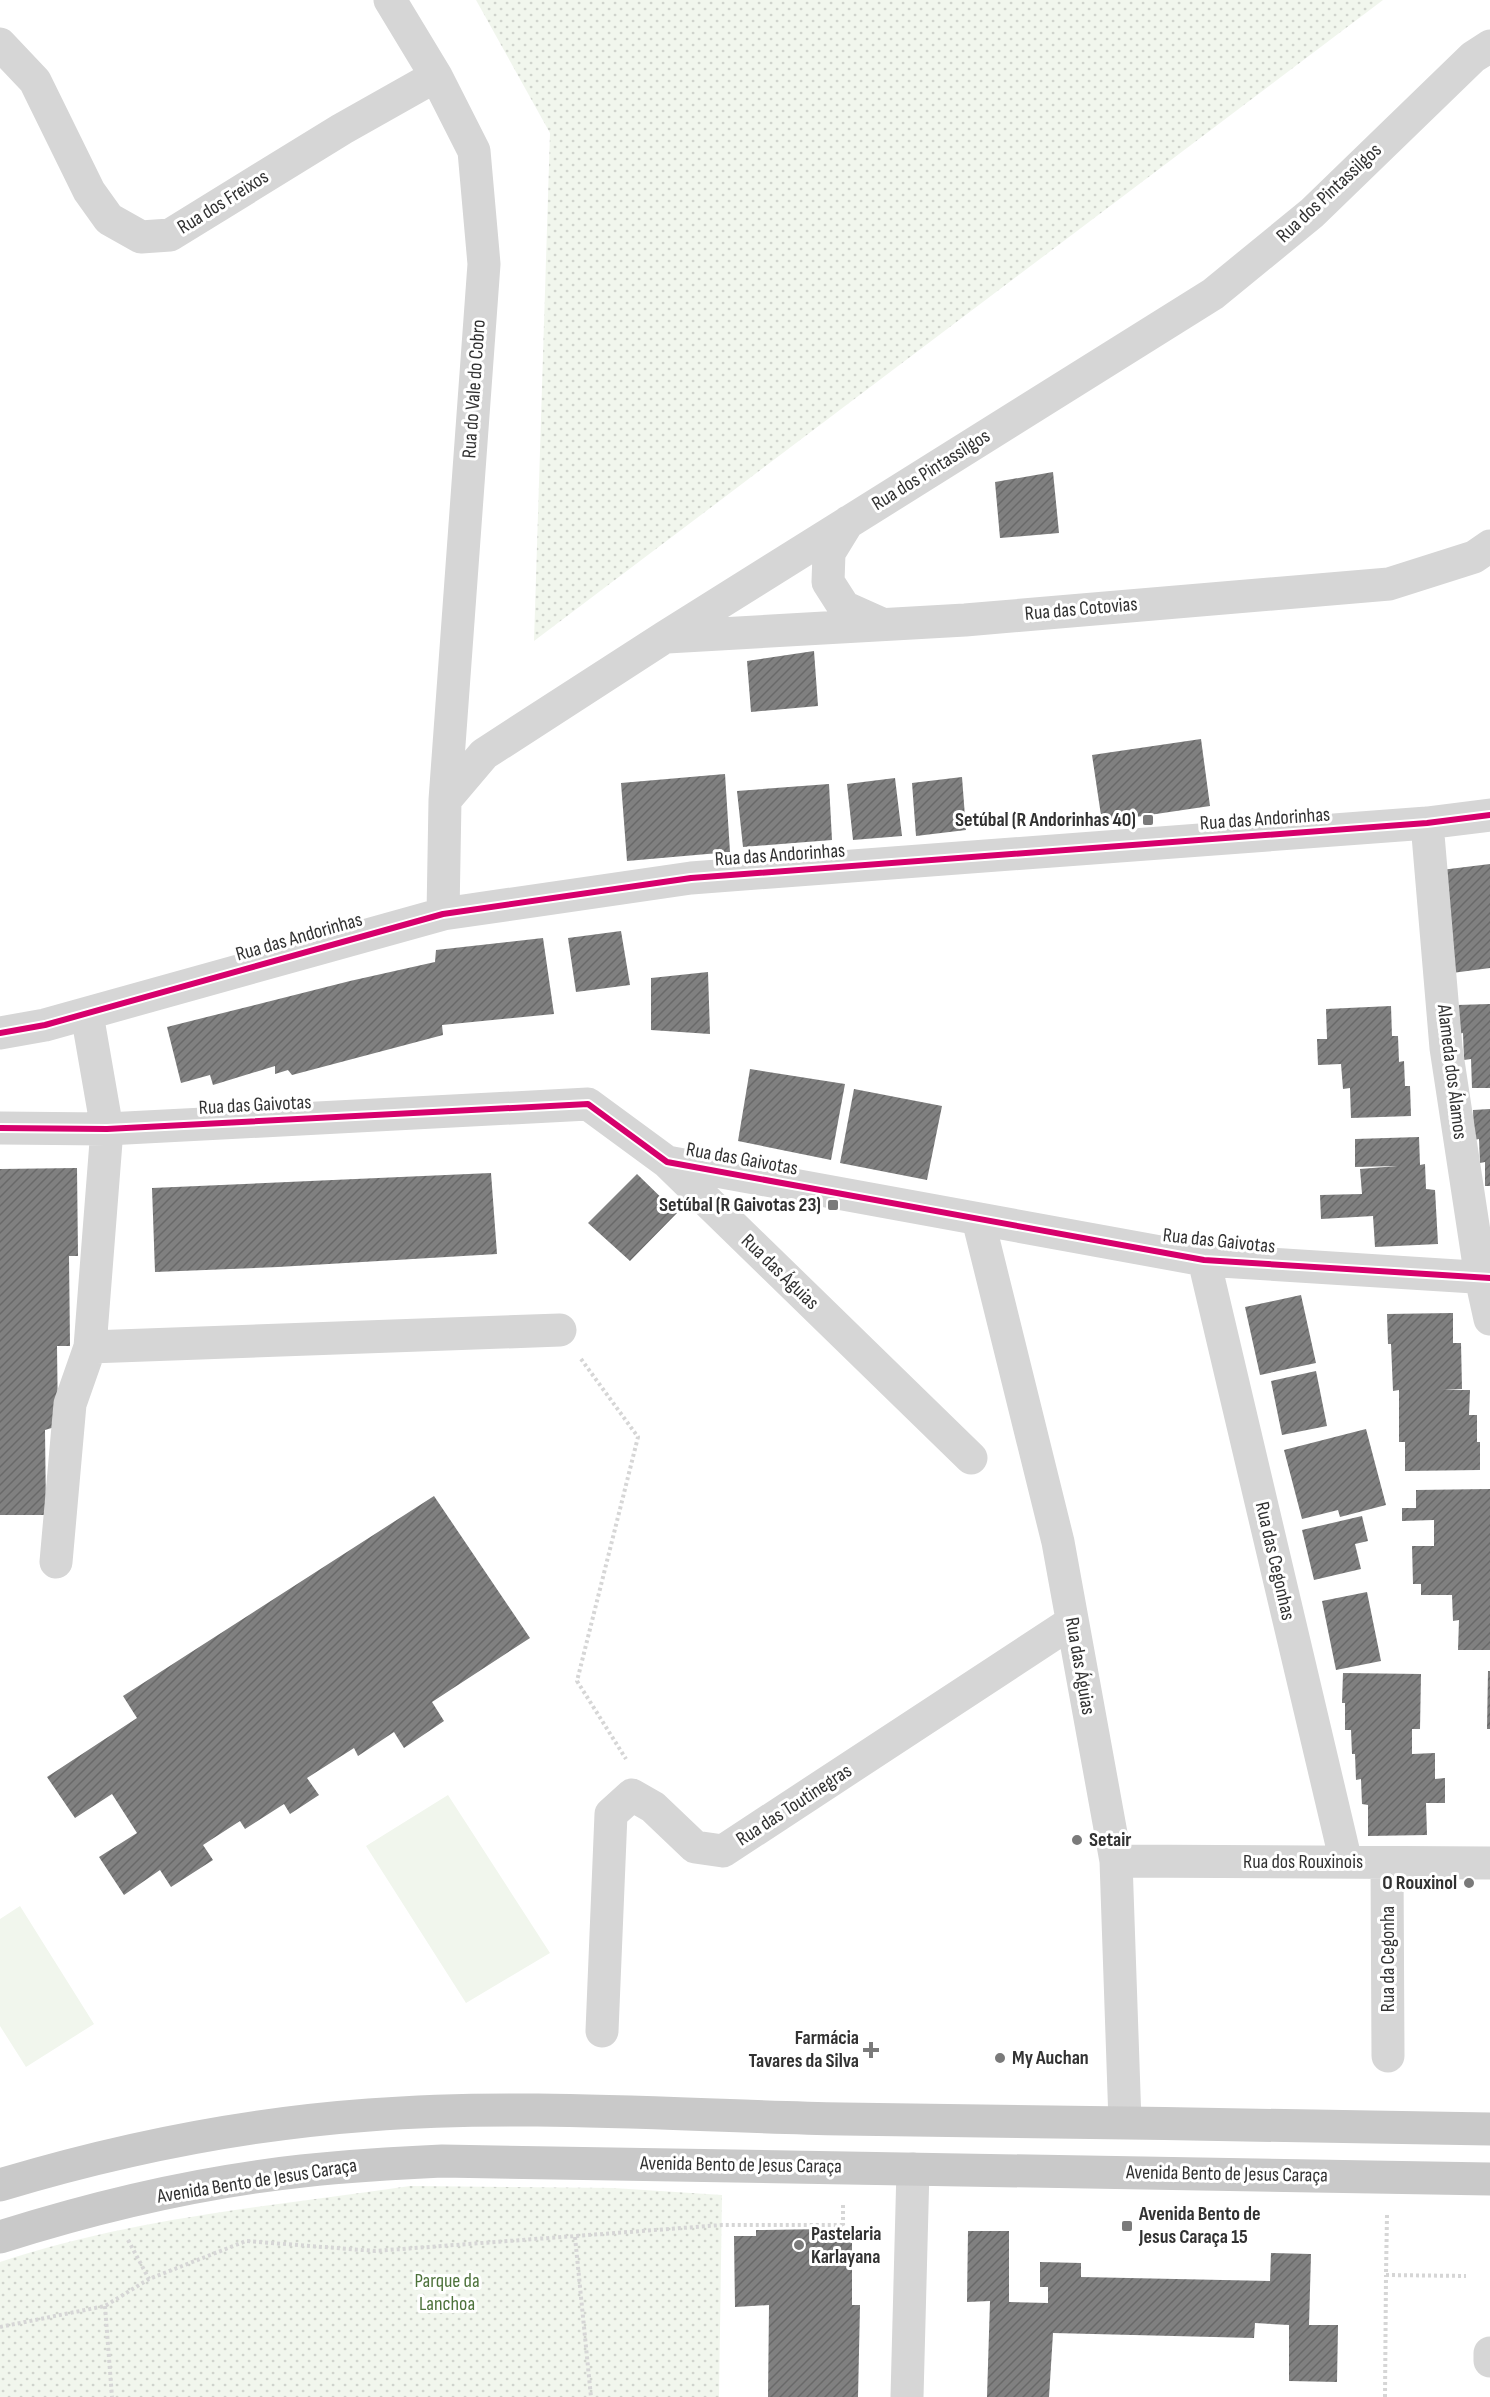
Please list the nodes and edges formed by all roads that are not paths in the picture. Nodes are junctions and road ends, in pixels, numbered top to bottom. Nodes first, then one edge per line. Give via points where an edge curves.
1 (390, 0) edge
2 (0, 44) edge
3 (1490, 46) edge
4 (436, 76) junction
5 (848, 522) junction
6 (1490, 546) edge
7 (884, 625) junction
8 (665, 637) junction
9 (445, 800) junction
10 (1490, 814) edge
11 (1427, 823) junction
12 (443, 914) junction
13 (87, 1014) junction
14 (0, 1033) edge
15 (0, 1128) edge
16 (107, 1129) junction
17 (667, 1162) junction
18 (978, 1219) junction
19 (1204, 1260) junction
20 (1486, 1278) edge
21 (1490, 1319) edge
22 (560, 1330) road end
23 (90, 1347) junction
24 (971, 1458) dead end
25 (56, 1562) dead end
26 (1072, 1622) junction
27 (1116, 1861) junction
28 (1346, 1862) junction
29 (1387, 1863) junction
30 (1490, 1863) edge
31 (602, 2031) dead end
32 (1388, 2056) dead end
33 (1125, 2122) junction
34 (1490, 2129) edge
35 (913, 2169) junction
36 (1490, 2180) edge
37 (0, 2185) edge
38 (0, 2237) edge
39 (1490, 2353) edge
40 (1490, 2361) edge
41 (907, 2397) edge

1 - 4 street, Rua do Vale do Cobro
2 - 4 street, Rua dos Freixos via 35,81 89,191 109,219 141,237 170,235
3 - 5 street, Rua dos Pintassilgos via 1473,57 1312,213 1214,294
4 - 9 street, Rua do Vale do Cobro via 474,152 484,264
5 - 7 street via 829,553 828,582 844,606
5 - 8 street, Rua dos Pintassilgos
6 - 7 street, Rua das Cotovias via 1474,557 1389,585
7 - 8 street, Rua das Cotovias
8 - 9 street, Rua dos Pintassilgos via 484,754
9 - 12 street
10 - 11 street, Rua das Andorinhas
11 - 12 street, Rua das Andorinhas via 690,878
11 - 20 street, Alameda dos Álamos via 1446,1048
12 - 13 street, Rua das Andorinhas
13 - 14 street, Rua das Andorinhas
13 - 16 street
15 - 16 street, Rua das Gaivotas
16 - 17 street, Rua das Gaivotas via 588,1104
16 - 23 street
17 - 18 street, Rua das Gaivotas
17 - 24 street, Rua das Águias
18 - 19 street, Rua das Gaivotas
18 - 26 street, Rua das Águias via 1058,1542
19 - 20 street, Rua das Gaivotas
19 - 28 street, Rua das Cegonhas
20 - 21 street, Alameda dos Álamos
22 - 23 street
23 - 25 street via 70,1404
26 - 27 street, Rua das Águias
26 - 31 street, Rua das Toutinegras via 723,1851 695,1847 653,1807 632,1795 625,1801 611,1814
27 - 28 street, Rua dos Rouxinois
27 - 33 street, Rua das Águias
28 - 29 street, Rua dos Rouxinois
29 - 30 street, Rua dos Rouxinois
29 - 32 street, Rua da Cegonha
33 - 34 main road
33 - 37 main road via 486,2111 371,2115 192,2138
35 - 36 main road, Avenida Bento de Jesus Caraça
35 - 38 main road, Avenida Bento de Jesus Caraça via 442,2161 379,2164 211,2185 74,2215
35 - 41 street
39 - 40 street

